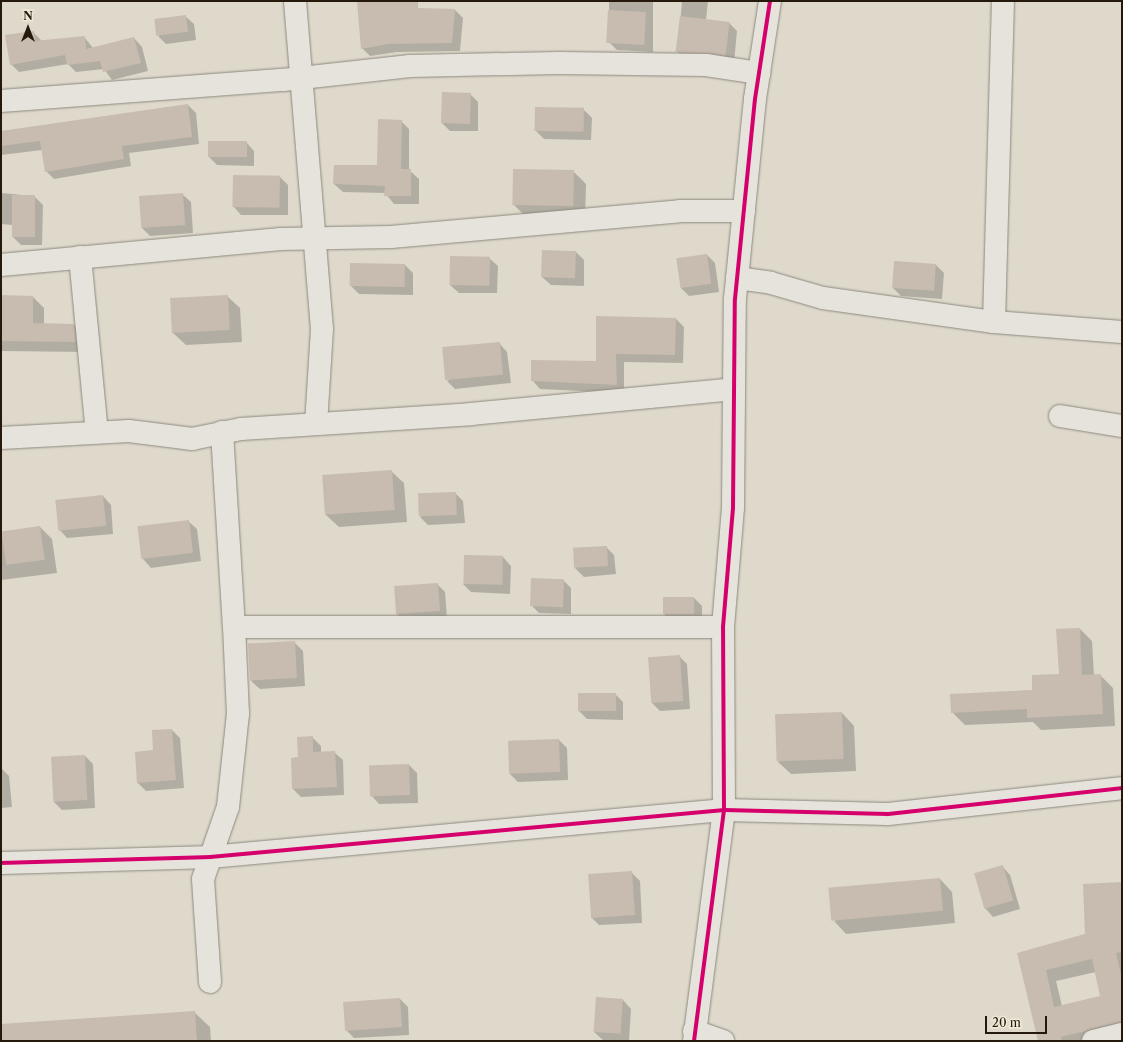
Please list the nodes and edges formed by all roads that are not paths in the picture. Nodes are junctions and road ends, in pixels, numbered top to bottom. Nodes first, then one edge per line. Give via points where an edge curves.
1 (295, 1) edge
2 (770, 1) edge
3 (1003, 1) edge
4 (759, 73) junction
5 (302, 78) junction
6 (1, 101) edge
7 (744, 211) junction
8 (314, 238) junction
9 (80, 257) junction
10 (1, 265) edge
11 (737, 278) junction
12 (994, 322) junction
13 (1122, 332) edge
14 (734, 389) junction
15 (1060, 416) dead end
16 (316, 424) junction
17 (1122, 426) edge
18 (97, 432) junction
19 (222, 432) junction
20 (1, 438) edge
21 (234, 626) junction
22 (723, 626) junction
23 (1122, 788) edge
24 (724, 810) junction
25 (210, 857) junction
26 (1, 863) edge
27 (210, 982) dead end
28 (1122, 1034) edge
29 (694, 1036) edge
30 (723, 1041) edge
31 (1093, 1041) edge

1 - 5 street
2 - 4 street
3 - 12 street
4 - 5 street via 706,65 559,63 410,66
4 - 7 street
5 - 6 street
5 - 8 street
7 - 8 street via 680,211 391,237
7 - 11 street
8 - 9 street
8 - 16 street via 322,329
9 - 10 street
9 - 18 street
11 - 12 street via 771,283 822,298
11 - 14 street
12 - 13 street
14 - 16 street via 470,414
14 - 22 street via 733,508
15 - 17 street
16 - 19 street
18 - 19 street via 129,431 192,439
18 - 20 street
19 - 21 street
21 - 22 street
21 - 25 street via 238,714 228,807
22 - 24 street
23 - 24 street via 888,814
24 - 25 street
24 - 29 street
25 - 26 street
25 - 27 street via 203,879
28 - 31 street
29 - 30 street

